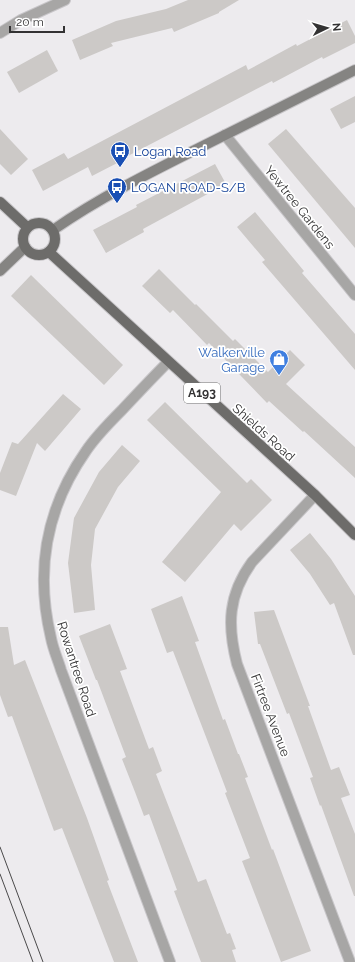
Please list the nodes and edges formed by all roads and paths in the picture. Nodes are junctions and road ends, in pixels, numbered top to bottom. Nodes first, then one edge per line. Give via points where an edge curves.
1 (65, 0) edge
2 (0, 33) edge
3 (355, 70) edge
4 (225, 135) junction
5 (0, 202) edge
6 (27, 227) junction
7 (53, 230) junction
8 (25, 247) junction
9 (49, 252) junction
10 (0, 271) edge
11 (355, 295) edge
12 (168, 362) junction
13 (315, 495) junction
14 (355, 535) edge
15 (170, 962) edge
16 (350, 962) edge

1 - 2 street via 27,17
3 - 4 street
4 - 7 street via 107,196
4 - 11 street, Yewtree Gardens
5 - 6 main road
6 - 7 main road via 40,222
6 - 8 main road via 23,236
7 - 9 main road via 55,242
8 - 9 main road via 34,254 42,255
8 - 10 street
9 - 12 main road, Shields Road / A193
12 - 13 main road, Shields Road / A193
12 - 15 street, Rowantree Road via 101,432 70,476 56,506 46,541 43,576 51,639 61,670
13 - 14 main road, Shields Road / A193
13 - 16 street, Firtree Avenue via 244,572 233,599 230,630 237,664

